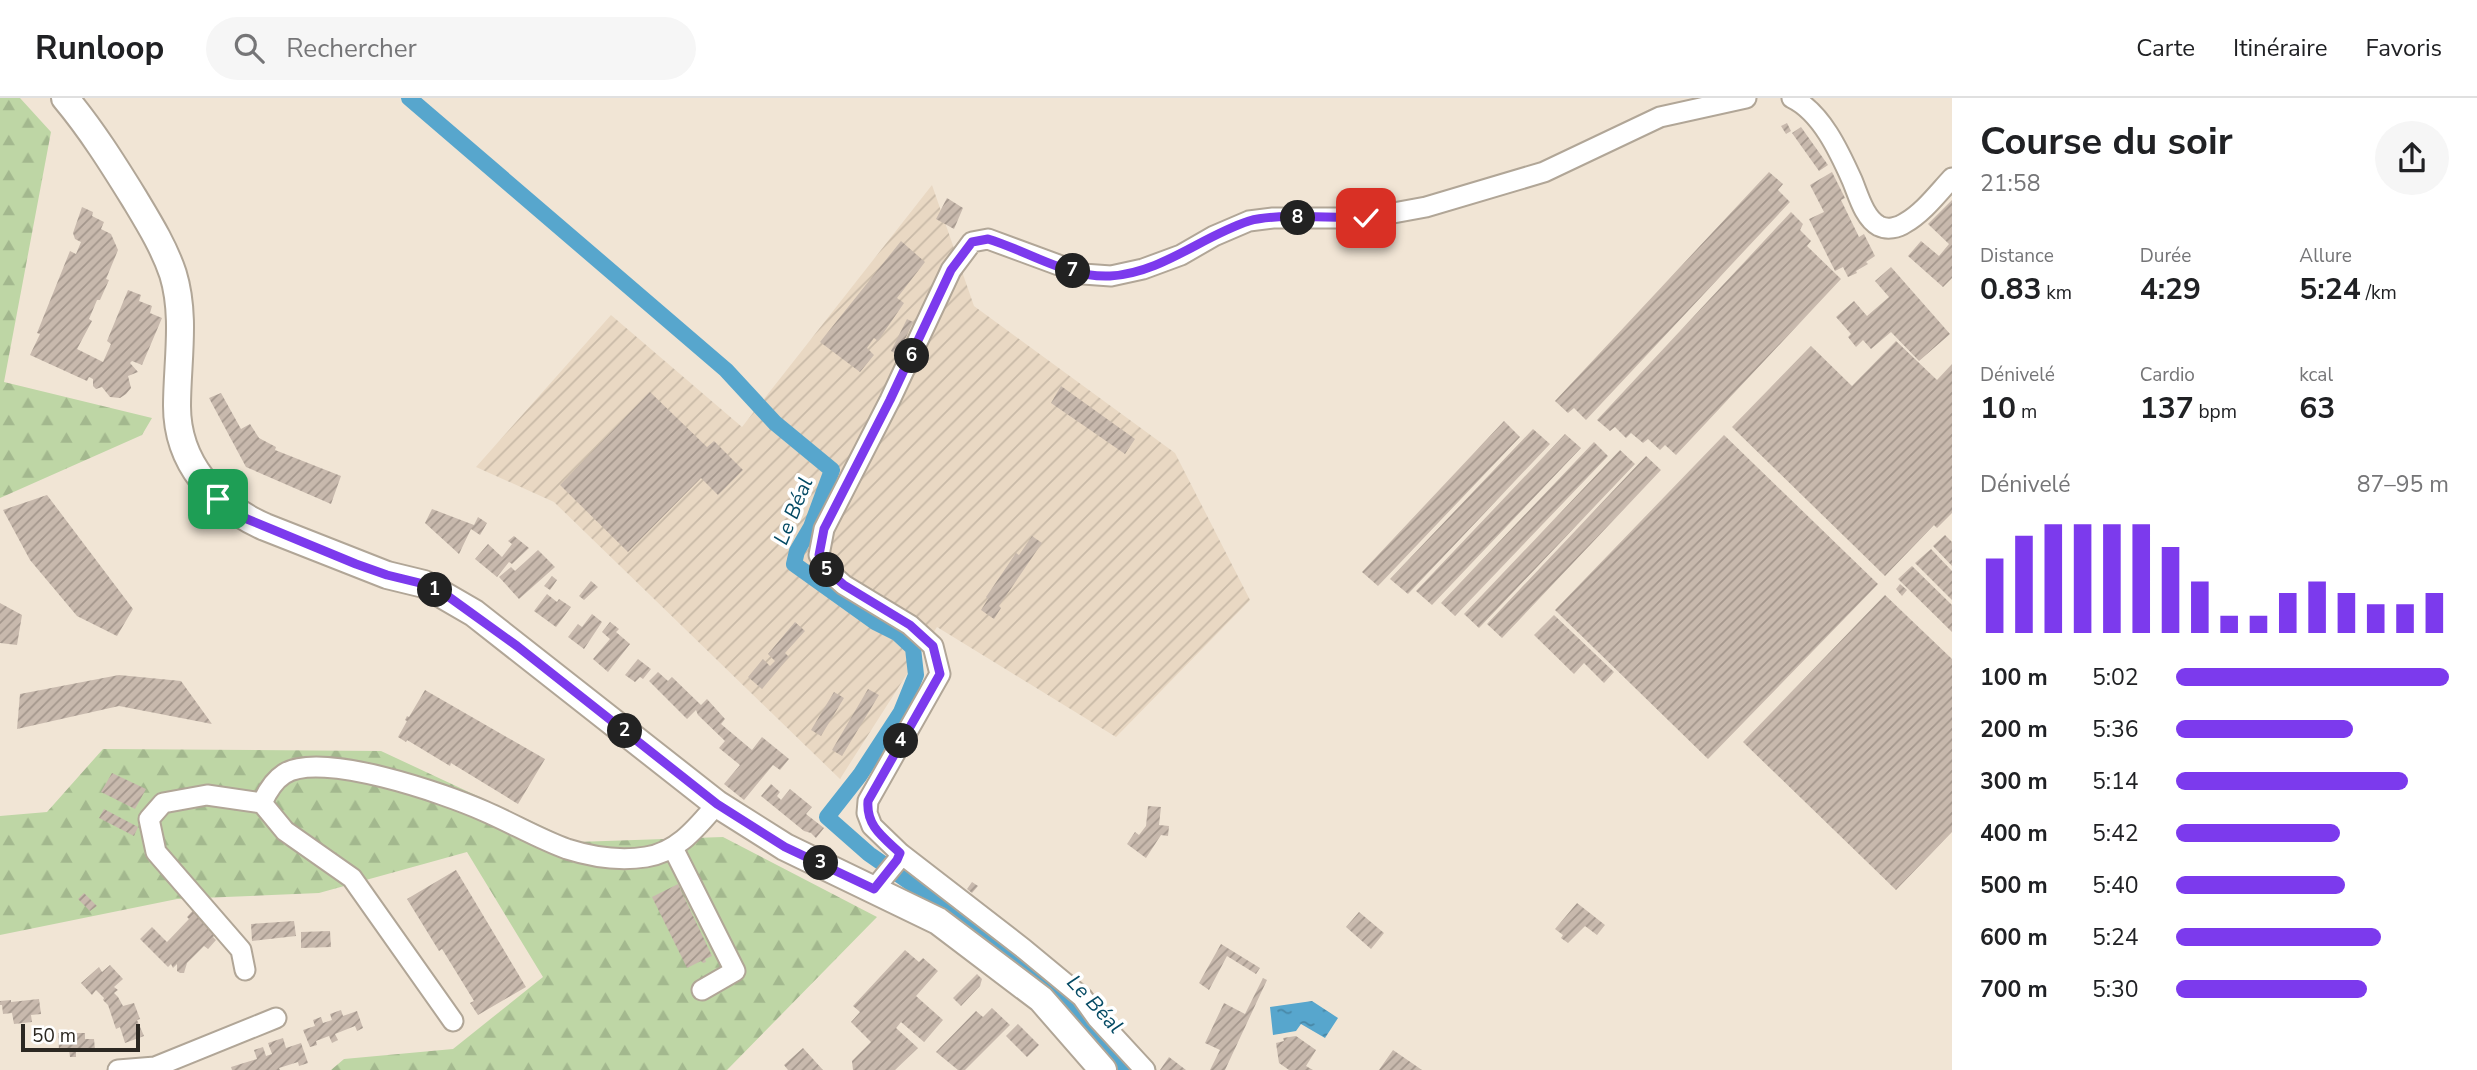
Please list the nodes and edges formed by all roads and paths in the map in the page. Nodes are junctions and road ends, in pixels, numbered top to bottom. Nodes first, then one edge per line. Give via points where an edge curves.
1 (65, 98) edge
2 (1746, 98) edge
3 (1792, 98) edge
4 (1952, 178) edge
5 (262, 803) junction
6 (717, 804) junction
7 (673, 848) junction
8 (899, 857) junction
9 (879, 882) junction
10 (245, 970) dead end
11 (702, 990) dead end
12 (276, 1018) dead end
13 (453, 1021) dead end
14 (118, 1070) edge
15 (1103, 1070) edge
16 (1145, 1070) edge

1 - 6 main road via 112,162 167,259 179,307 178,425 206,487 247,519 449,597
2 - 8 street via 1660,117 1544,172 1426,207 1366,218 1250,221 1181,255 1111,276 1083,274 988,239 972,242 951,270 824,529 819,555 844,585 910,625 933,646 940,674 868,801 872,826
3 - 4 street via 1814,115 1843,162 1866,213 1878,226 1891,229 1905,224
5 - 7 street via 268,788 285,772 320,765 384,776 481,810 568,849 615,859 648,857
5 - 10 street via 208,794 163,803 149,820 156,852 241,950
5 - 13 street via 285,831 352,878
6 - 7 street
6 - 9 main road via 785,847
7 - 11 street via 735,971
8 - 9 street
8 - 16 street via 1082,997
9 - 15 main road via 939,921 1041,999
12 - 14 street via 156,1067

